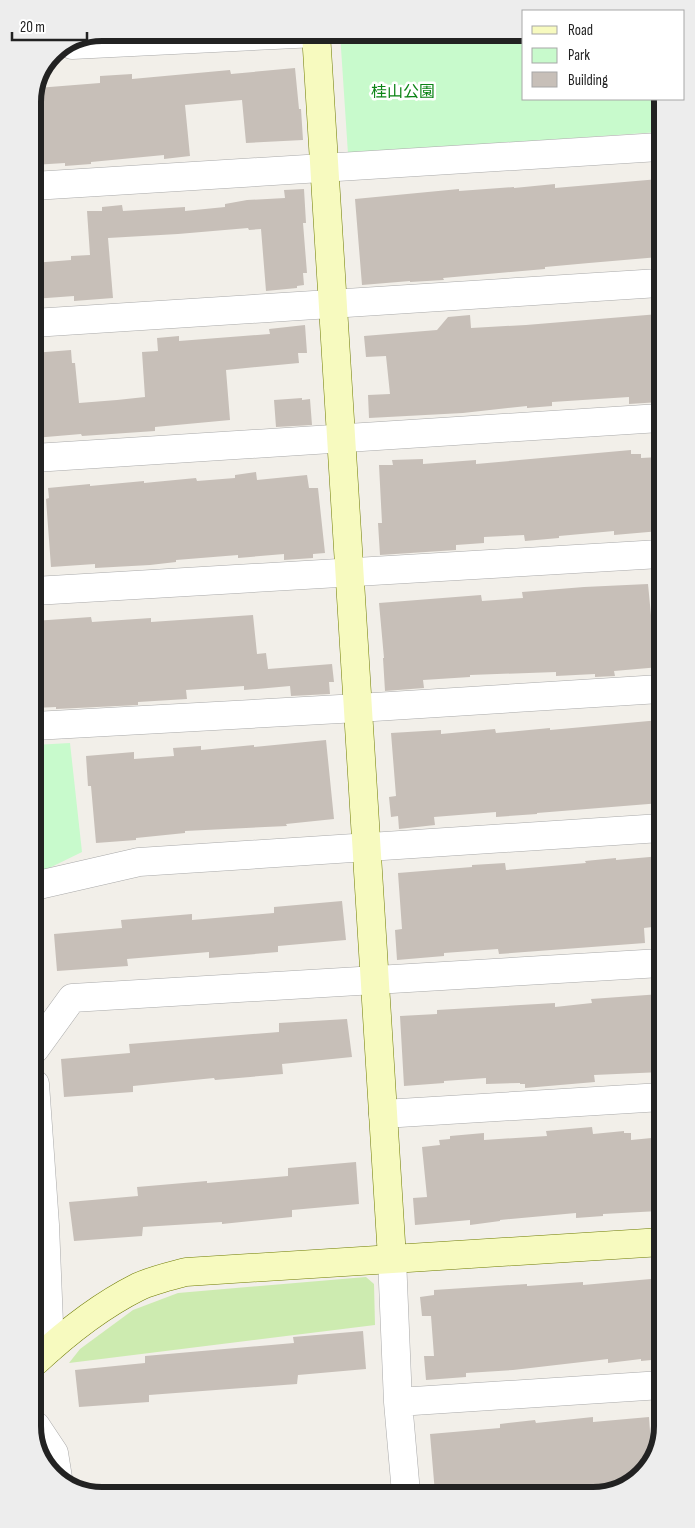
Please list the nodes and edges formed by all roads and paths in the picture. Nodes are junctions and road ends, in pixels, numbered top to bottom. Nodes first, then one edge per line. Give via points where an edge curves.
1 (153, 41) edge
2 (317, 41) edge
3 (86, 44) edge
4 (654, 147) edge
5 (325, 168) junction
6 (41, 186) edge
7 (654, 283) edge
8 (333, 304) junction
9 (41, 322) edge
10 (654, 418) edge
11 (342, 439) junction
12 (41, 458) edge
13 (654, 554) edge
14 (350, 572) junction
15 (41, 590) edge
16 (654, 689) edge
17 (358, 708) junction
18 (41, 726) edge
19 (654, 828) edge
20 (367, 847) junction
21 (41, 885) edge
22 (654, 963) edge
23 (375, 980) junction
24 (41, 1041) edge
25 (654, 1097) edge
26 (383, 1114) junction
27 (41, 1169) edge
28 (654, 1242) edge
29 (392, 1258) junction
30 (43, 1354) edge
31 (654, 1386) edge
32 (398, 1402) junction
33 (43, 1436) edge
34 (56, 1466) edge
35 (405, 1487) edge

1 - 3 street
2 - 5 street
4 - 5 street
5 - 6 street
5 - 8 street
7 - 8 street
8 - 9 street
8 - 11 street
10 - 11 street
11 - 12 street
11 - 14 street
13 - 14 street
14 - 15 street
14 - 17 street
16 - 17 street
17 - 18 street
17 - 20 street
19 - 20 street
20 - 21 street via 139,862
20 - 23 street
22 - 23 street
23 - 24 street via 72,998
23 - 26 street
25 - 26 street
26 - 29 street
27 - 30 street via 45,1225
28 - 29 street
29 - 30 street via 186,1272 140,1286 105,1306
29 - 32 street
31 - 32 street
32 - 35 street
33 - 34 street via 54,1453

